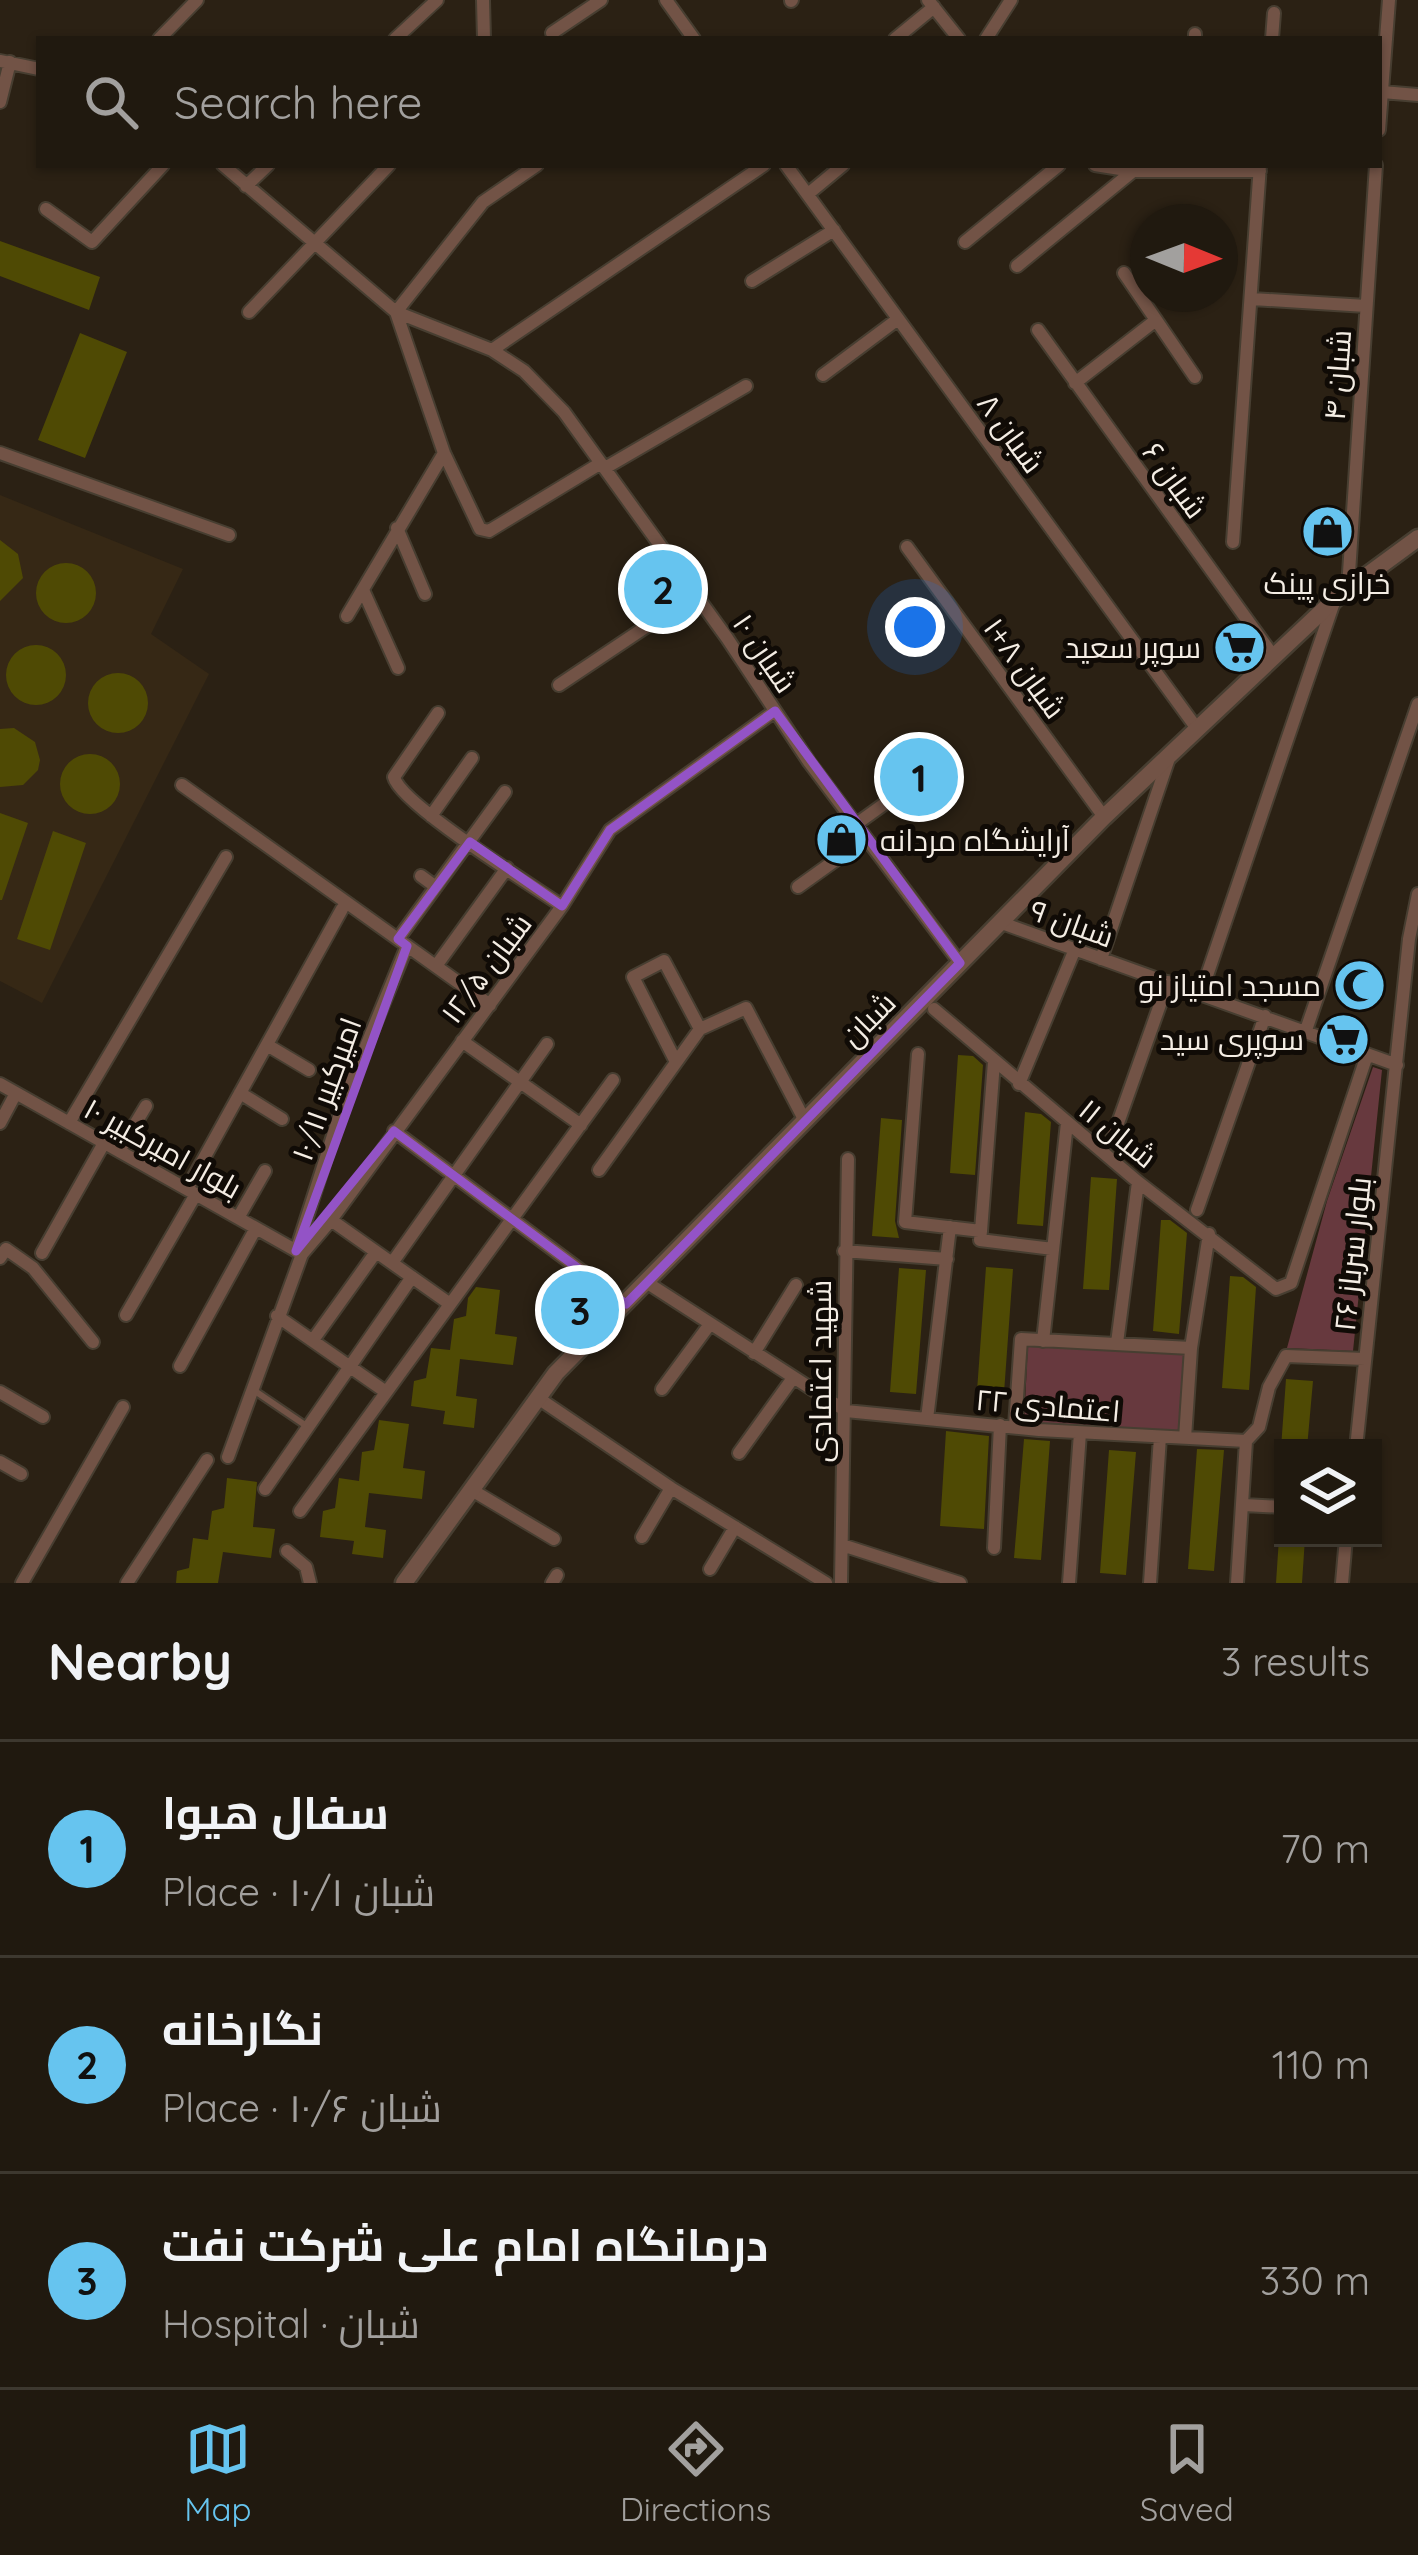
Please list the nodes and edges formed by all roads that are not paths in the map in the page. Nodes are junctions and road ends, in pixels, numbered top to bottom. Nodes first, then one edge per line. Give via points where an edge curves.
1 (197, 0) edge
2 (437, 0) edge
3 (483, 0) edge
4 (601, 0) edge
5 (666, 0) edge
6 (1011, 0) edge
7 (1389, 0) edge
8 (931, 4) edge
9 (1274, 14) dead end
10 (552, 33) dead end
11 (162, 36) edge
12 (398, 36) edge
13 (484, 36) edge
14 (692, 36) edge
15 (898, 36) edge
16 (957, 36) edge
17 (988, 36) edge
18 (1272, 36) edge
19 (5, 62) edge
20 (36, 68) edge
21 (1382, 92) edge
22 (1418, 95) edge
23 (0, 102) edge
24 (160, 168) edge
25 (226, 168) edge
26 (265, 168) edge
27 (386, 168) edge
28 (533, 168) edge
29 (760, 168) edge
30 (788, 168) edge
31 (839, 168) edge
32 (1055, 168) edge
33 (1111, 168) edge
34 (1175, 168) edge
35 (1260, 168) edge
36 (1376, 168) edge
37 (1132, 172) junction
38 (247, 186) junction
39 (808, 194) junction
40 (46, 209) dead end
41 (834, 230) junction
42 (313, 242) junction
43 (965, 242) dead end
44 (1017, 266) dead end
45 (1124, 273) dead end
46 (752, 281) dead end
47 (1252, 299) junction
48 (1366, 306) junction
49 (249, 312) dead end
50 (396, 312) junction
51 (898, 319) junction
52 (1156, 320) junction
53 (1038, 330) dead end
54 (492, 350) junction
55 (823, 375) dead end
56 (1195, 377) dead end
57 (1075, 383) junction
58 (746, 386) dead end
59 (0, 453) edge
60 (444, 453) junction
61 (603, 465) junction
62 (397, 528) junction
63 (229, 535) dead end
64 (1418, 538) edge
65 (1233, 542) dead end
66 (907, 547) dead end
67 (363, 590) junction
68 (425, 594) dead end
69 (695, 594) junction
70 (1341, 594) junction
71 (347, 616) dead end
72 (1274, 657) junction
73 (398, 668) dead end
74 (559, 685) dead end
75 (1418, 704) edge
76 (776, 711) junction
77 (438, 713) dead end
78 (1198, 730) junction
79 (472, 758) dead end
80 (1168, 758) junction
81 (930, 771) dead end
82 (182, 785) dead end
83 (505, 792) dead end
84 (431, 816) junction
85 (1104, 817) junction
86 (855, 825) junction
87 (865, 839) junction
88 (470, 842) junction
89 (226, 857) dead end
90 (507, 868) junction
91 (421, 876) dead end
92 (436, 887) junction
93 (797, 887) dead end
94 (1418, 894) edge
95 (562, 906) junction
96 (342, 909) dead end
97 (1002, 923) junction
98 (402, 942) junction
99 (1075, 950) junction
100 (1101, 959) junction
101 (960, 963) junction
102 (436, 967) junction
103 (1168, 982) junction
104 (1202, 993) junction
105 (490, 1005) junction
106 (934, 1009) dead end
107 (1265, 1016) junction
108 (700, 1029) junction
109 (1306, 1030) junction
110 (462, 1041) junction
111 (267, 1045) junction
112 (548, 1045) dead end
113 (918, 1054) dead end
114 (1366, 1054) junction
115 (676, 1062) junction
116 (994, 1062) junction
117 (1397, 1065) junction
118 (310, 1070) dead end
119 (613, 1080) dead end
120 (0, 1084) edge
121 (520, 1084) junction
122 (1018, 1084) junction
123 (16, 1093) junction
124 (240, 1094) junction
125 (146, 1106) dead end
126 (282, 1119) dead end
127 (806, 1120) junction
128 (0, 1123) edge
129 (69, 1123) junction
130 (1067, 1123) junction
131 (581, 1125) junction
132 (394, 1131) junction
133 (1113, 1137) dead end
134 (104, 1143) junction
135 (119, 1151) junction
136 (848, 1159) dead end
137 (599, 1170) dead end
138 (266, 1171) dead end
139 (454, 1174) junction
140 (1138, 1182) junction
141 (191, 1192) junction
142 (1197, 1210) dead end
143 (238, 1218) junction
144 (512, 1218) junction
145 (331, 1220) junction
146 (950, 1227) junction
147 (256, 1228) junction
148 (981, 1231) junction
149 (1209, 1234) junction
150 (1053, 1249) junction
151 (844, 1251) junction
152 (42, 1252) dead end
153 (299, 1252) junction
154 (376, 1252) junction
155 (3, 1254) edge
156 (947, 1258) junction
157 (392, 1263) junction
158 (412, 1277) junction
159 (646, 1282) junction
160 (796, 1285) dead end
161 (450, 1304) junction
162 (626, 1304) junction
163 (127, 1315) dead end
164 (277, 1316) junction
165 (710, 1324) junction
166 (314, 1340) junction
167 (1043, 1341) junction
168 (93, 1342) dead end
169 (1117, 1343) junction
170 (1191, 1348) junction
171 (754, 1353) junction
172 (1365, 1359) junction
173 (180, 1366) dead end
174 (351, 1367) junction
175 (793, 1378) junction
176 (662, 1388) dead end
177 (251, 1389) junction
178 (386, 1391) junction
179 (0, 1392) edge
180 (538, 1398) junction
181 (123, 1407) dead end
182 (846, 1411) junction
183 (43, 1417) dead end
184 (927, 1418) junction
185 (1008, 1426) junction
186 (308, 1427) junction
187 (1081, 1432) junction
188 (1160, 1437) junction
189 (1185, 1438) junction
190 (1357, 1439) edge
191 (1246, 1441) junction
192 (739, 1453) dead end
193 (228, 1457) dead end
194 (207, 1460) dead end
195 (0, 1462) edge
196 (21, 1474) dead end
197 (671, 1488) junction
198 (265, 1489) dead end
199 (470, 1489) junction
200 (1244, 1505) junction
201 (1274, 1507) edge
202 (300, 1511) dead end
203 (735, 1527) junction
204 (642, 1537) dead end
205 (554, 1539) dead end
206 (842, 1545) junction
207 (1345, 1547) edge
208 (994, 1548) dead end
209 (287, 1552) dead end
210 (710, 1569) dead end
211 (22, 1583) edge
212 (127, 1583) edge
213 (310, 1583) edge
214 (404, 1583) edge
215 (826, 1583) edge
216 (841, 1583) edge
217 (960, 1583) edge
218 (1069, 1583) edge
219 (1150, 1583) edge
220 (1237, 1583) edge
221 (1342, 1583) edge

1 - 11 street
2 - 12 street
3 - 13 street
4 - 10 street
5 - 14 street
6 - 17 street
7 - 21 street
8 - 15 street
8 - 16 street
9 - 18 street
19 - 20 street
19 - 23 street
21 - 22 street
24 - 40 street via 92,242
25 - 38 street
26 - 38 street
27 - 42 street
28 - 50 street via 483,202
29 - 54 street
30 - 39 street, ۸ شبان
31 - 39 street
32 - 43 street
33 - 37 street
34 - 37 street
35 - 47 street
36 - 48 street, ۴ شبان
37 - 44 street
38 - 42 street
39 - 41 street, ۸ شبان
41 - 46 street
41 - 51 street, ۸ شبان
42 - 49 street
42 - 50 street
45 - 52 street
47 - 48 street
47 - 65 street
48 - 70 street, ۴ شبان
50 - 54 street, ۱۰ شبان
50 - 60 street
51 - 55 street
51 - 78 street, ۸ شبان
52 - 56 street
52 - 57 street
53 - 57 street, ۶ شبان
54 - 61 street, ۱۰ شبان via 564,412
57 - 72 street, ۶ شبان
58 - 61 street
59 - 63 street
60 - 61 street via 480,529 489,531
60 - 62 street
61 - 69 street, ۱۰ شبان
62 - 67 street
62 - 68 street
64 - 70 street, شبان
66 - 85 street, ۱+۸ شبان
67 - 71 street
67 - 73 street
69 - 74 street
69 - 76 street, ۱۰ شبان
70 - 72 street, شبان
70 - 104 street, ۴ شبان
72 - 78 street, شبان
75 - 109 street
76 - 86 street, ۱۰ شبان
76 - 95 street, ۱۲/۵ شبان via 610,830
77 - 84 street via 393,782
78 - 80 street, شبان
79 - 84 street
80 - 85 street, شبان
80 - 100 street
81 - 86 street
82 - 98 street
83 - 88 street, ۱۰/۱۱ امیرکبیر
84 - 88 street
85 - 97 street, شبان
86 - 87 street, ۱۰ شبان
87 - 93 street
87 - 101 street, ۱۰ شبان
88 - 90 street
88 - 92 street, ۱۰/۱۱ امیرکبیر
89 - 129 street
90 - 95 street
90 - 102 street via 468,910
91 - 92 street
92 - 98 street, ۱۰/۱۱ امیرکبیر
94 - 117 street, ۲۶ بلوار سرباز
95 - 105 street, ۱۲/۵ شبان
96 - 111 street
97 - 99 street, ۹ شبان
97 - 101 street, شبان
98 - 102 street
98 - 153 street, ۱۰/۱۱ امیرکبیر
99 - 100 street, ۹ شبان
99 - 122 street
100 - 103 street, ۹ شبان
101 - 127 street, شبان
102 - 105 street
103 - 104 street, ۹ شبان
103 - 133 street
104 - 107 street, ۹ شبان
105 - 110 street, ۱۲/۵ شبان
106 - 116 street, ۱۱ شبان
107 - 109 street, ۹ شبان
107 - 142 street
108 - 115 street
108 - 115 street via 664,961 632,977
108 - 127 street via 746,1008
109 - 114 street, ۹ شبان
110 - 121 street
110 - 132 street, ۱۲/۵ شبان
111 - 118 street
111 - 124 street
112 - 121 street
113 - 146 street via 905,1222
114 - 117 street, ۹ شبان
114 - 149 street, ۱۱ شبان via 1291,1283 1276,1289
115 - 137 street
116 - 122 street, ۱۱ شبان
116 - 148 street
117 - 172 street, ۲۶ بلوار سرباز
119 - 131 street
120 - 123 street, ۱۰ بلوار امیرکبیر
121 - 131 street
121 - 139 street
122 - 130 street, ۱۱ شبان
123 - 128 street
123 - 129 street, ۱۰ بلوار امیرکبیر
124 - 126 street
124 - 141 street
125 - 135 street
127 - 159 street, شبان
129 - 134 street, ۱۰ بلوار امیرکبیر
130 - 140 street, ۱۱ شبان
130 - 150 street
131 - 144 street
132 - 139 street
132 - 145 street, ۱۲/۵ شبان
134 - 135 street, ۱۰ بلوار امیرکبیر
134 - 152 street
135 - 141 street, ۱۰ بلوار امیرکبیر
136 - 151 street, شهید اعتمادی
138 - 143 street
139 - 144 street
139 - 157 street
140 - 149 street, ۱۱ شبان
140 - 169 street
141 - 143 street, ۱۰ بلوار امیرکبیر
141 - 163 street
143 - 147 street, ۱۰ بلوار امیرکبیر
144 - 161 street
144 - 162 street
145 - 153 street, ۱۲/۵ شبان
145 - 154 street
146 - 148 street
146 - 156 street
147 - 153 street, ۱۰ بلوار امیرکبیر
147 - 173 street
148 - 150 street via 980,1240
149 - 170 street
150 - 167 street
151 - 156 street
151 - 182 street, شهید اعتمادی
153 - 164 street
154 - 157 street
154 - 166 street
155 - 168 street via 33,1268
156 - 184 street
157 - 158 street
158 - 161 street
158 - 174 street
159 - 162 street, شبان
159 - 165 street
160 - 171 street
161 - 178 street
162 - 180 street, شبان
164 - 166 street
164 - 177 street
165 - 171 street
165 - 176 street
166 - 174 street
167 - 169 street
167 - 185 street via 1021,1339
169 - 170 street
170 - 189 street
171 - 175 street
172 - 190 street, ۲۶ بلوار سرباز
172 - 191 street via 1286,1356
174 - 178 street
174 - 186 street
175 - 182 street
175 - 192 street
177 - 186 lane
177 - 193 street
178 - 202 street
179 - 183 street
180 - 197 street
180 - 199 street, شبان
181 - 211 street
182 - 184 street, ۲۲ اعتمادی
182 - 206 street, شهید اعتمادی
184 - 185 street, ۲۲ اعتمادی
185 - 187 street, ۲۲ اعتمادی
185 - 208 street
186 - 198 street
187 - 188 street, ۲۲ اعتمادی
187 - 218 street
188 - 189 street, ۲۲ اعتمادی
188 - 219 street
189 - 191 street, ۲۲ اعتمادی
191 - 200 street
194 - 212 street
195 - 196 street
197 - 203 street
197 - 204 street
199 - 205 street
199 - 214 street, شبان
200 - 201 street
200 - 220 street
203 - 210 street
203 - 215 street
206 - 216 street, شهید اعتمادی
206 - 217 street
207 - 221 street
209 - 213 street via 306,1567

